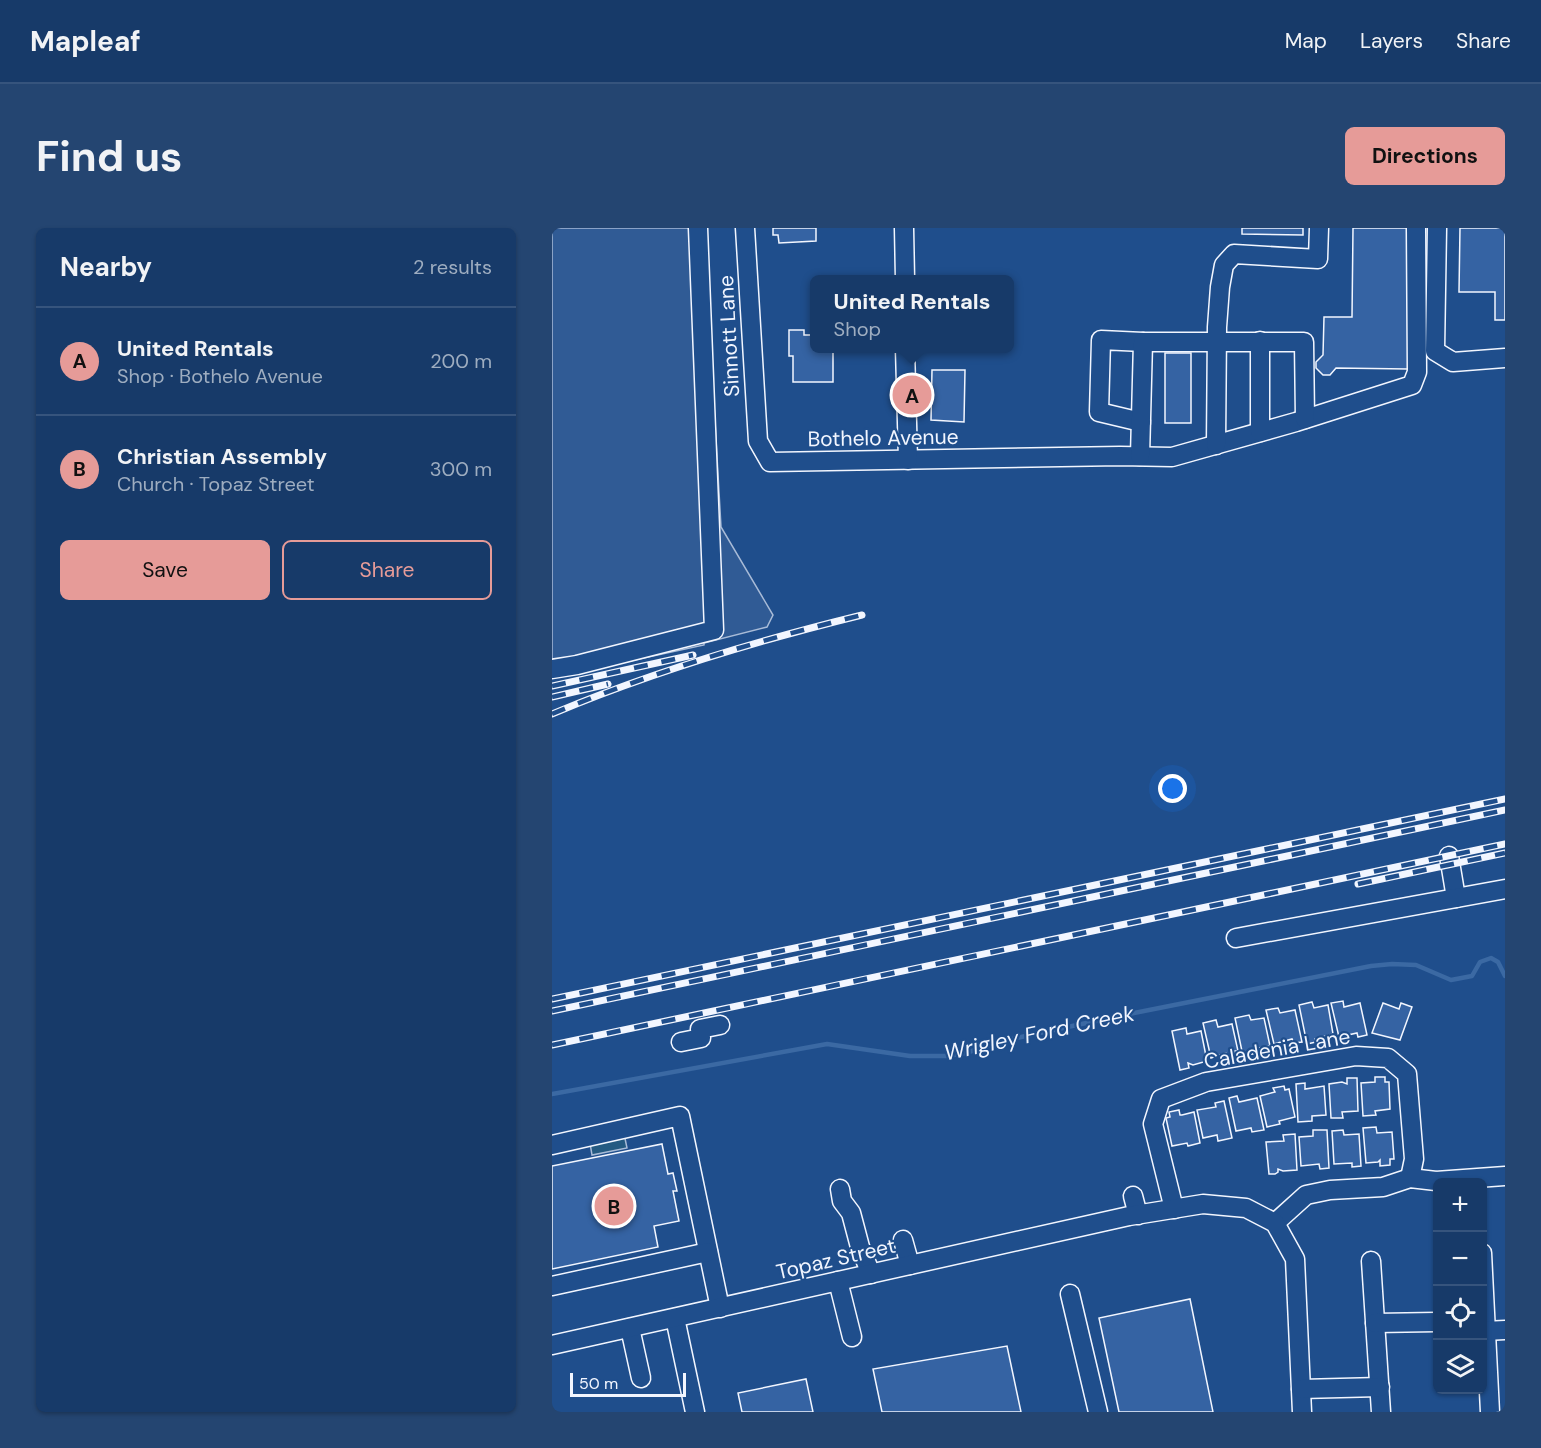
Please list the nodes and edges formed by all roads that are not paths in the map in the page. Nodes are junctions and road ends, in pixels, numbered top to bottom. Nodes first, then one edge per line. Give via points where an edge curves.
1 (699, 228) edge
2 (745, 228) edge
3 (904, 228) edge
4 (1319, 228) edge
5 (1416, 228) edge
6 (1437, 228) edge
7 (905, 275) edge
8 (1217, 341) junction
9 (1260, 341) junction
10 (1143, 342) junction
11 (905, 353) edge
12 (1505, 358) edge
13 (1305, 419) junction
14 (1141, 422) junction
15 (1260, 432) junction
16 (758, 441) joint
17 (1216, 445) junction
18 (1140, 456) junction
19 (908, 460) junction
20 (552, 669) edge
21 (1449, 856) dead end
22 (1505, 889) edge
23 (1456, 898) junction
24 (1236, 938) dead end
25 (720, 1024) dead end
26 (681, 1042) dead end
27 (552, 1145) edge
28 (1505, 1176) edge
29 (1410, 1178) junction
30 (840, 1189) dead end
31 (1133, 1196) dead end
32 (1174, 1209) junction
33 (1133, 1215) junction
34 (1275, 1223) junction
35 (903, 1240) dead end
36 (708, 1252) junction
37 (1371, 1261) dead end
38 (910, 1265) junction
39 (871, 1274) junction
40 (838, 1281) junction
41 (552, 1286) edge
42 (1070, 1294) dead end
43 (720, 1308) junction
44 (675, 1318) junction
45 (1433, 1322) edge
46 (1375, 1323) junction
47 (1487, 1326) edge
48 (630, 1328) junction
49 (1505, 1330) edge
50 (852, 1337) dead end
51 (1485, 1340) edge
52 (552, 1345) edge
53 (641, 1378) dead end
54 (1380, 1387) junction
55 (1301, 1389) junction
56 (695, 1412) edge
57 (1098, 1412) edge
58 (1302, 1412) edge
59 (1381, 1412) edge
60 (1490, 1412) edge

1 - 20 street via 714,630
2 - 16 street, Sinnott Lane
3 - 7 street
4 - 8 street via 1318,259 1234,254 1224,265
5 - 13 street, Bothelo Avenue via 1416,372 1412,385
6 - 12 street via 1435,351 1454,362
8 - 9 street
8 - 10 street
8 - 17 street
9 - 13 street via 1304,342
9 - 15 street
10 - 14 street
10 - 14 street via 1101,339 1100,412
11 - 19 street
13 - 15 street, Bothelo Avenue
14 - 18 street
15 - 17 street, Bothelo Avenue
16 - 19 street, Bothelo Avenue via 770,462
17 - 18 street, Bothelo Avenue via 1172,457
18 - 19 street, Bothelo Avenue
21 - 23 street
22 - 23 street
23 - 24 street
25 - 26 street via 700,1029 701,1038
27 - 36 street via 680,1116
28 - 29 street via 1436,1181
29 - 32 street, Caladenia Lane via 1414,1160 1407,1074 1388,1058 1356,1056 1206,1082 1161,1099 1153,1124
29 - 34 street via 1383,1187 1306,1195
30 - 39 street
31 - 33 street
32 - 33 street, Topaz Street
32 - 34 street, Topaz Street via 1203,1204 1246,1208
33 - 38 street, Topaz Street
34 - 55 street via 1295,1259
35 - 38 street
36 - 41 street
36 - 43 street
37 - 46 street
38 - 39 street, Topaz Street
39 - 40 street, Topaz Street
40 - 43 street, Topaz Street
40 - 50 street
42 - 57 street
43 - 44 street, Topaz Street
44 - 48 street, Topaz Street
44 - 56 street
45 - 46 street
46 - 54 street
47 - 49 street
48 - 52 street, Topaz Street
48 - 53 street
51 - 60 street
54 - 55 street
54 - 59 street
55 - 58 street

